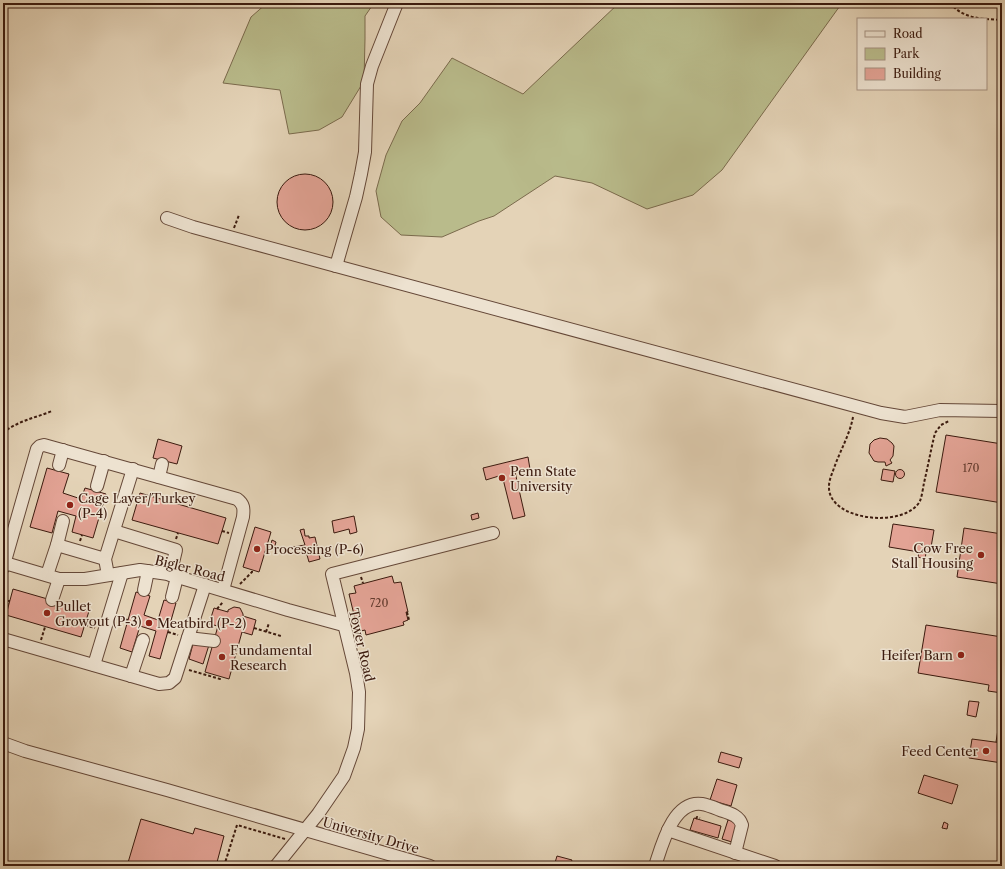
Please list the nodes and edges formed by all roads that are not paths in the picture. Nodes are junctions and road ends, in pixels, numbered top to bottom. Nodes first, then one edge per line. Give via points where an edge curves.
1 (397, 3) edge
2 (167, 218) dead end
3 (336, 266) junction
4 (1002, 411) edge
5 (63, 450) junction
6 (104, 461) junction
7 (162, 464) dead end
8 (59, 465) dead end
9 (133, 469) junction
10 (159, 476) junction
11 (97, 486) dead end
12 (63, 521) dead end
13 (114, 531) junction
14 (493, 533) dead end
15 (57, 545) junction
16 (105, 559) junction
17 (4, 565) edge
18 (148, 572) junction
19 (122, 573) junction
20 (47, 575) junction
21 (108, 575) junction
22 (174, 576) junction
23 (59, 579) junction
24 (205, 585) junction
25 (144, 590) dead end
26 (224, 594) junction
27 (172, 598) dead end
28 (52, 600) dead end
29 (344, 625) junction
30 (188, 638) junction
31 (3, 639) edge
32 (143, 640) dead end
33 (214, 641) dead end
34 (94, 665) junction
35 (131, 676) junction
36 (3, 743) edge
37 (304, 830) junction
38 (668, 830) junction
39 (735, 853) junction
40 (276, 866) edge
41 (430, 866) edge
42 (655, 866) edge
43 (776, 866) edge

1 - 3 street via 367,84 365,152 356,197
2 - 3 street
3 - 4 street via 881,413 905,417 940,410
5 - 6 street
5 - 8 street
5 - 17 street via 44,445 37,449
6 - 9 street
6 - 11 street
7 - 10 street
9 - 10 street
9 - 13 street
10 - 26 street via 242,502 243,517
12 - 15 street
13 - 16 street
13 - 22 street via 176,550
14 - 29 street, Tower Road via 332,574
15 - 16 street
15 - 20 street
16 - 21 street
17 - 20 street, Bigler Road
18 - 19 street, Bigler Road via 140,570
18 - 22 street, Bigler Road
18 - 25 street
19 - 21 street, Bigler Road
19 - 34 street
20 - 23 street, Bigler Road
21 - 23 street, Bigler Road via 85,579
22 - 24 street, Bigler Road
22 - 27 street
23 - 28 street
24 - 26 street, Bigler Road
24 - 30 street
26 - 29 street, Bigler Road
29 - 37 street, Tower Road via 359,692 358,730 344,776
30 - 33 street
30 - 35 street via 175,678 169,683 159,684
31 - 34 street
32 - 35 street
34 - 35 street
36 - 37 street, University Drive
37 - 40 street, Tower Road
37 - 41 street, University Drive
38 - 39 street
38 - 39 street via 681,811 690,806 703,804 737,817 742,825
38 - 42 street
39 - 43 street

